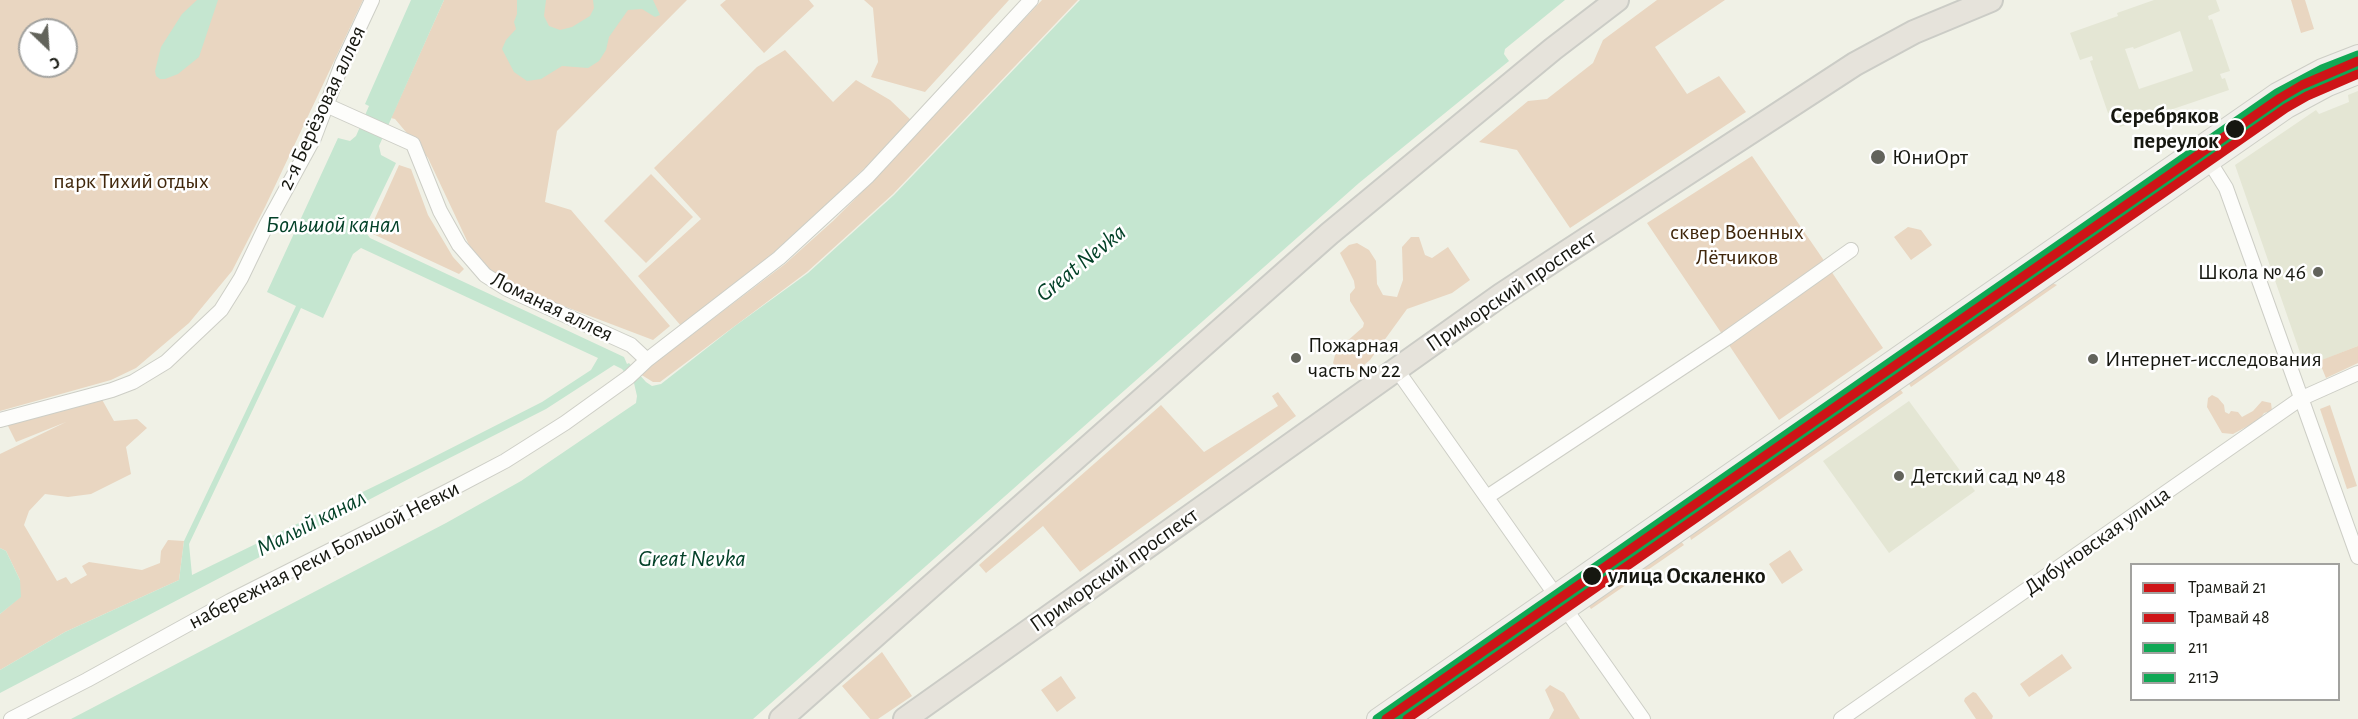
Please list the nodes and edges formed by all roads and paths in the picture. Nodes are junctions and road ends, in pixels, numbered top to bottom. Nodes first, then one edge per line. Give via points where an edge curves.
1 (372, 0) edge
2 (1031, 0) edge
3 (1617, 0) edge
4 (1990, 0) edge
5 (2358, 55) edge
6 (2358, 74) edge
7 (326, 105) junction
8 (2205, 154) junction
9 (1851, 250) dead end
10 (647, 360) junction
11 (1397, 369) junction
12 (2358, 373) edge
13 (2300, 399) junction
14 (0, 420) edge
15 (1487, 497) junction
16 (2358, 557) edge
17 (1561, 602) junction
18 (821, 685) junction
19 (11, 719) edge
20 (781, 719) edge
21 (807, 719) edge
22 (905, 719) edge
23 (1377, 719) edge
24 (1409, 719) edge
25 (1643, 719) edge
26 (1841, 719) edge

1 - 7 street, 2-я Берёзовая аллея
2 - 10 street, набережная реки Большой Невки via 918,124 828,214 779,258
3 - 18 main road via 1329,234
4 - 11 main road, Приморский проспект via 1914,32 1855,64 1556,259
5 - 8 main road via 2290,85
6 - 8 main road via 2308,96
7 - 10 street, Ломаная аллея via 412,144 440,211 459,245 485,275 507,290 631,345
7 - 14 street, 2-я Берёзовая аллея via 314,138 241,278 221,310 195,337 166,362 133,382
8 - 13 street via 2226,188
8 - 17 main road
9 - 15 street via 1727,338
10 - 19 street, набережная реки Большой Невки via 565,423 505,461
11 - 15 street
11 - 22 main road, Приморский проспект
12 - 13 street, Дибуновская улица
13 - 16 street
13 - 26 street, Дибуновская улица
15 - 17 street
17 - 23 main road
17 - 24 main road
17 - 25 street
18 - 20 main road
18 - 21 main road

